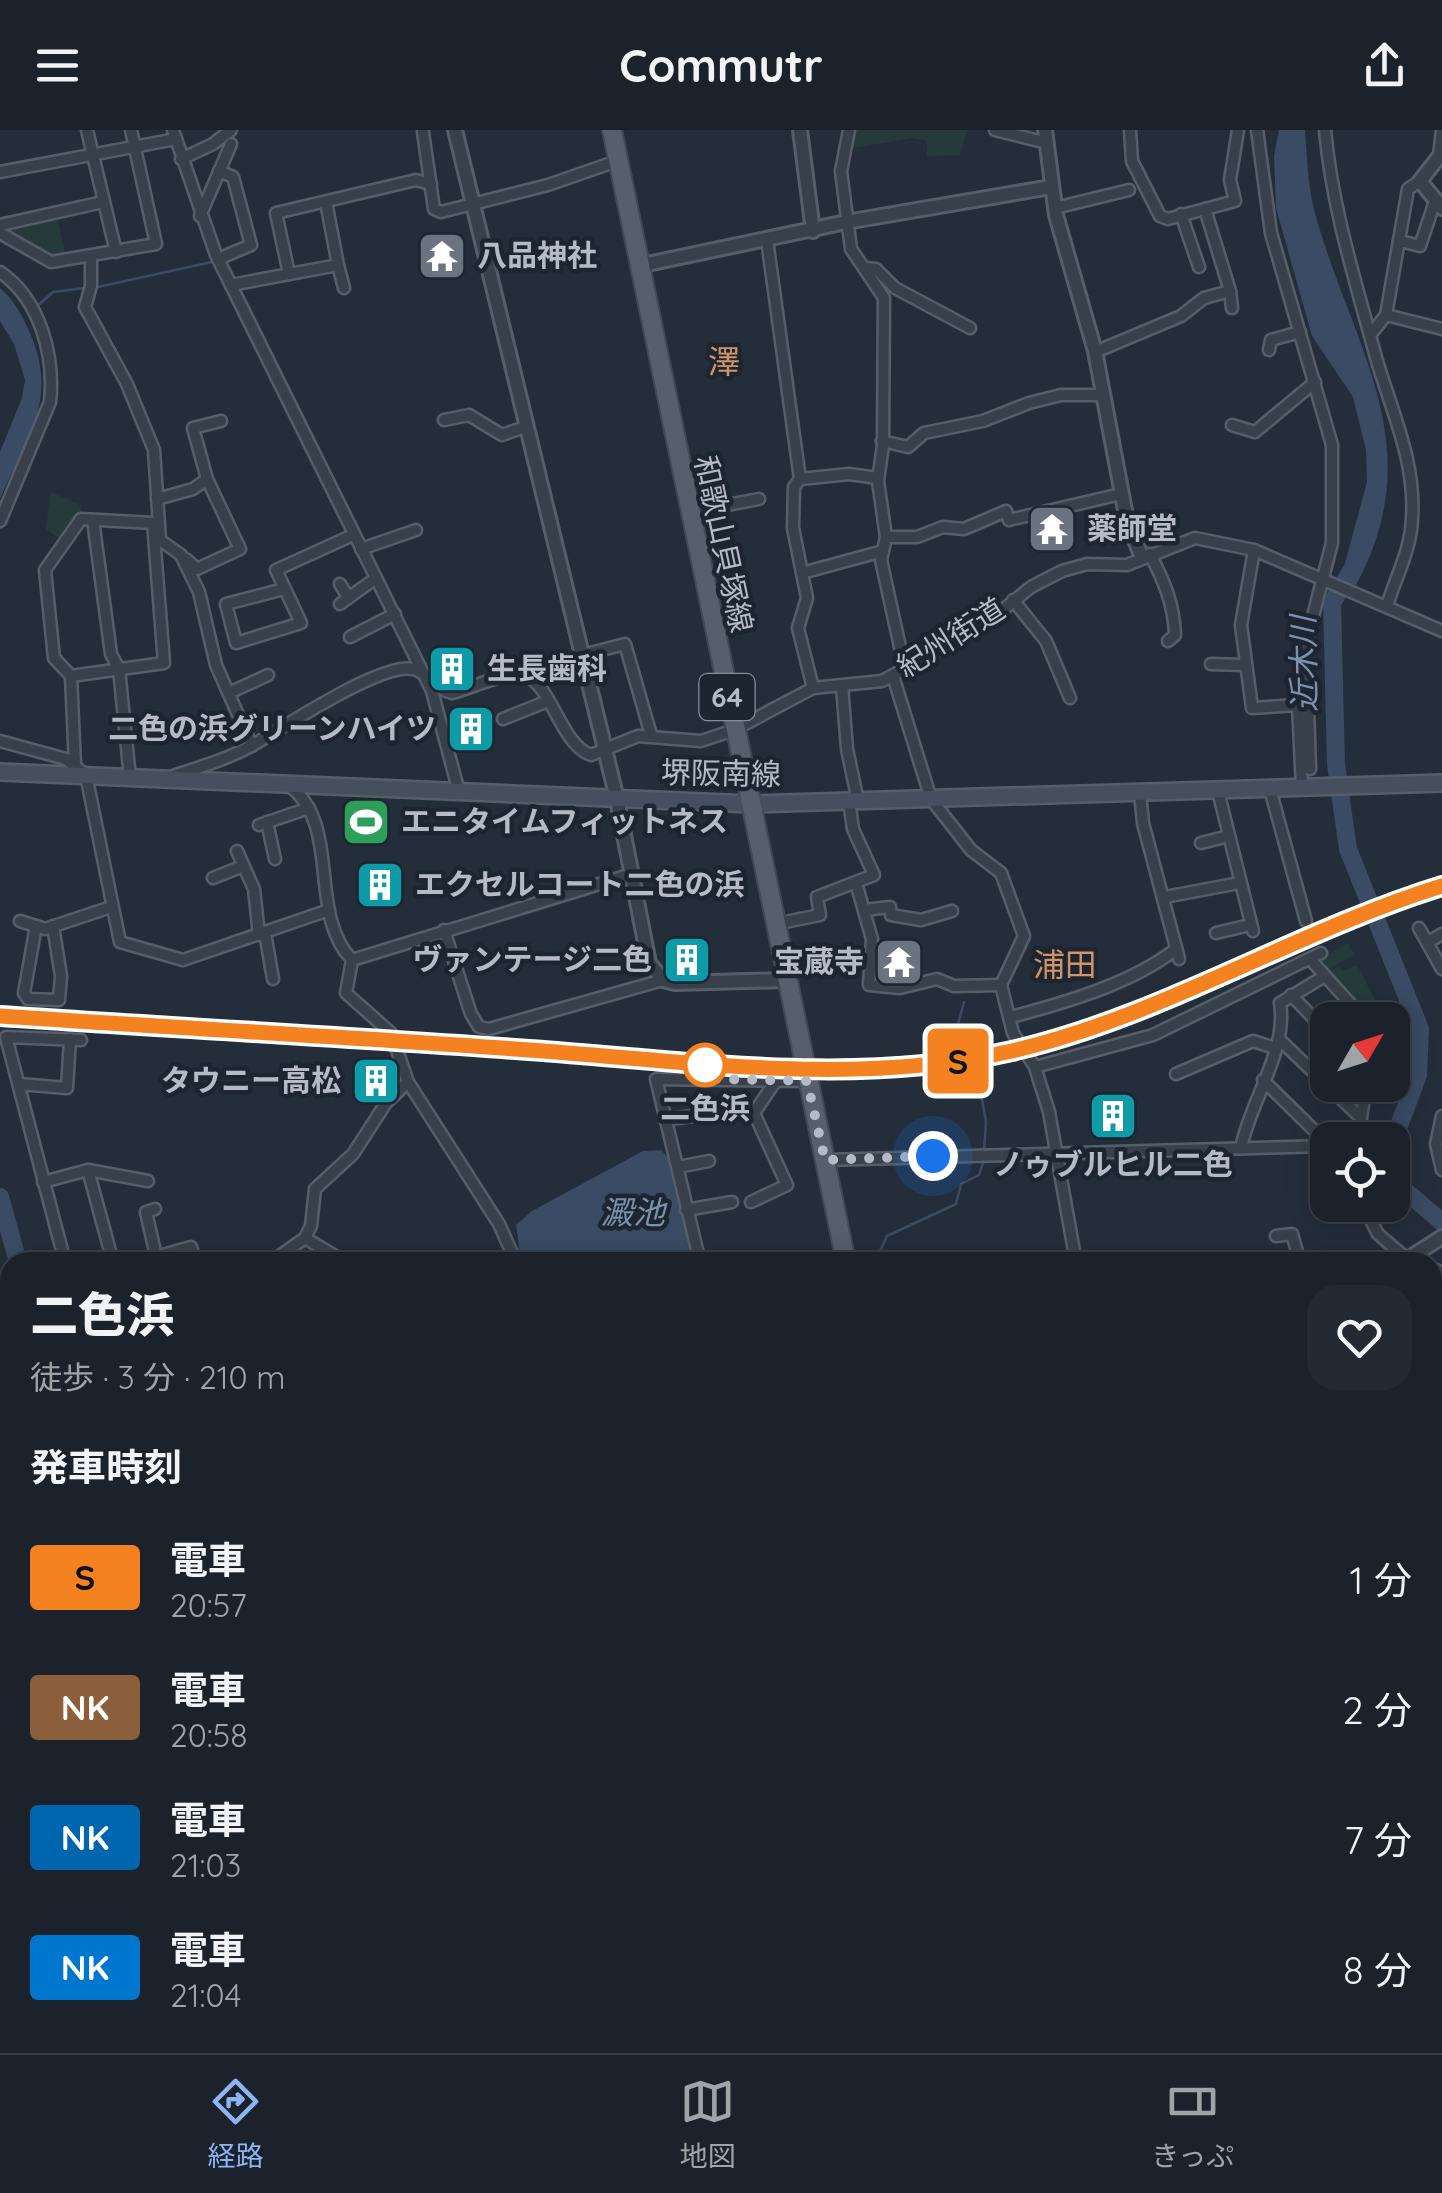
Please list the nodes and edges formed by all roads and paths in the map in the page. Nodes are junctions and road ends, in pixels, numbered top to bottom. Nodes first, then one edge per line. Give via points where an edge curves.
1 (87, 130) edge
2 (130, 130) edge
3 (231, 130) edge
4 (455, 130) edge
5 (612, 130) edge
6 (800, 130) edge
7 (849, 130) edge
8 (995, 130) edge
9 (1130, 130) edge
10 (1238, 130) edge
11 (1257, 130) edge
12 (1325, 130) edge
13 (1442, 130) edge
14 (422, 132) edge
15 (175, 135) edge
16 (1046, 136) edge
17 (134, 144) junction
18 (231, 144) dead end
19 (93, 153) junction
20 (1441, 154) edge
21 (181, 159) junction
22 (617, 161) junction
23 (219, 171) junction
24 (0, 172) edge
25 (1420, 181) junction
26 (431, 184) junction
27 (1050, 187) junction
28 (1130, 190) dead end
29 (471, 201) junction
30 (103, 202) junction
31 (326, 202) junction
32 (1440, 206) edge
33 (1054, 208) junction
34 (1204, 208) junction
35 (1181, 214) junction
36 (200, 216) junction
37 (846, 222) junction
38 (0, 225) edge
39 (813, 231) junction
40 (0, 233) edge
41 (767, 240) junction
42 (1400, 242) junction
43 (116, 252) junction
44 (91, 256) junction
45 (218, 258) junction
46 (338, 265) junction
47 (638, 266) junction
48 (1199, 267) dead end
49 (864, 268) junction
50 (0, 272) edge
51 (289, 274) junction
52 (231, 285) junction
53 (344, 288) dead end
54 (1230, 290) junction
55 (1232, 308) dead end
56 (1386, 315) junction
57 (970, 328) dead end
58 (1442, 329) edge
59 (1300, 332) junction
60 (1371, 334) junction
61 (1269, 350) dead end
62 (1095, 352) junction
63 (1315, 382) junction
64 (1104, 394) junction
65 (444, 420) dead end
66 (221, 421) dead end
67 (1232, 426) dead end
68 (525, 427) junction
69 (882, 440) junction
70 (878, 478) junction
71 (207, 479) junction
72 (800, 479) junction
73 (1122, 494) junction
74 (759, 498) dead end
75 (157, 499) junction
76 (688, 512) junction
77 (94, 520) junction
78 (0, 522) edge
79 (416, 530) dead end
80 (353, 535) junction
81 (886, 537) junction
82 (360, 549) junction
83 (1254, 550) junction
84 (883, 552) junction
85 (1146, 555) junction
86 (182, 556) junction
87 (802, 573) junction
88 (376, 578) junction
89 (1326, 578) junction
90 (340, 584) dead end
91 (284, 590) junction
92 (1014, 600) junction
93 (1384, 604) junction
94 (395, 614) junction
95 (1442, 631) edge
96 (350, 637) dead end
97 (1168, 641) dead end
98 (582, 655) junction
99 (909, 664) junction
100 (1210, 664) dead end
101 (1244, 665) junction
102 (119, 669) junction
103 (268, 675) dead end
104 (72, 676) junction
105 (893, 676) junction
106 (426, 678) junction
107 (842, 686) junction
108 (813, 688) junction
109 (229, 693) junction
110 (1070, 698) dead end
111 (548, 702) junction
112 (503, 718) dead end
113 (734, 730) junction
114 (652, 735) junction
115 (0, 741) edge
116 (252, 746) junction
117 (604, 749) junction
118 (1310, 769) dead end
119 (80, 770) junction
120 (0, 772) edge
121 (130, 778) junction
122 (162, 780) junction
123 (1442, 783) edge
124 (287, 784) junction
125 (1308, 787) junction
126 (1270, 790) junction
127 (1218, 791) junction
128 (459, 792) junction
129 (1140, 793) junction
130 (617, 799) junction
131 (931, 799) junction
132 (854, 801) junction
133 (750, 804) junction
134 (308, 808) junction
135 (1229, 836) junction
136 (1201, 843) dead end
137 (236, 851) dead end
138 (275, 859) dead end
139 (243, 866) junction
140 (632, 874) junction
141 (213, 878) dead end
142 (856, 882) junction
143 (1239, 883) junction
144 (1165, 898) junction
145 (111, 907) junction
146 (329, 910) junction
147 (864, 910) junction
148 (952, 911) dead end
149 (20, 921) dead end
150 (1306, 922) dead end
151 (774, 924) junction
152 (36, 926) junction
153 (53, 926) junction
154 (1419, 928) dead end
155 (444, 930) junction
156 (1216, 933) dead end
157 (262, 934) junction
158 (1442, 934) edge
159 (1428, 942) junction
160 (352, 960) junction
161 (1442, 969) edge
162 (1322, 977) junction
163 (273, 980) dead end
164 (664, 980) junction
165 (786, 980) junction
166 (1001, 985) junction
167 (1291, 996) junction
168 (1347, 1002) edge
169 (1310, 1015) edge
170 (1010, 1018) junction
171 (1277, 1044) junction
172 (1035, 1068) junction
173 (1310, 1073) edge
174 (1176, 1074) dead end
175 (1263, 1080) junction
176 (807, 1081) junction
177 (408, 1082) junction
178 (775, 1082) junction
179 (19, 1084) junction
180 (1344, 1102) edge
181 (1362, 1102) edge
182 (702, 1116) dead end
183 (1442, 1116) edge
184 (1360, 1117) junction
185 (667, 1119) junction
186 (1359, 1122) edge
187 (1310, 1127) edge
188 (1310, 1146) edge
189 (1240, 1148) junction
190 (1053, 1152) junction
191 (825, 1160) junction
192 (709, 1161) dead end
193 (678, 1167) junction
194 (88, 1170) junction
195 (1442, 1170) edge
196 (148, 1180) dead end
197 (43, 1182) junction
198 (732, 1202) dead end
199 (751, 1202) dead end
200 (155, 1209) dead end
201 (686, 1210) junction
202 (1371, 1222) edge
203 (1276, 1236) dead end
204 (1442, 1236) edge
205 (305, 1238) junction
206 (61, 1252) edge
207 (109, 1252) edge
208 (155, 1252) edge
209 (170, 1252) edge
210 (194, 1252) edge
211 (285, 1252) edge
212 (328, 1252) edge
213 (512, 1252) edge
214 (697, 1252) edge
215 (844, 1252) edge
216 (1074, 1252) edge
217 (1297, 1252) edge
218 (1403, 1252) edge
219 (1422, 1252) edge

1 - 19 street
2 - 17 street
3 - 21 street
4 - 29 street
5 - 22 main road, 和歌山貝塚線 / 64
6 - 39 street
7 - 37 street via 841,170
8 - 16 street via 1029,142
9 - 35 street via 1132,161 1160,216
10 - 34 street via 1230,180 1235,201
11 - 59 street via 1271,233
12 - 60 street via 1330,188
13 - 20 street
14 - 26 street
15 - 17 street
15 - 21 street
16 - 27 street
17 - 19 street
17 - 43 street via 156,244
18 - 23 street
19 - 24 street
19 - 30 street
20 - 25 street
21 - 36 street
22 - 29 street
22 - 47 main road, 和歌山貝塚線 / 64
23 - 36 street
23 - 45 street via 233,177 251,244
25 - 32 street
25 - 42 street via 1408,189
26 - 29 street via 438,211
26 - 31 street via 416,180
27 - 33 street
27 - 37 street
28 - 33 street
29 - 68 street
30 - 38 street
30 - 43 street
31 - 46 street
31 - 51 street via 276,213
32 - 42 street via 1420,246
33 - 62 street
34 - 35 street
34 - 54 street
35 - 48 street
36 - 45 street
37 - 39 street
37 - 49 street
39 - 41 street
40 - 44 street via 51,262
41 - 47 street
41 - 72 street
42 - 56 street
43 - 44 street
44 - 75 street via 85,306 154,450
45 - 52 street
46 - 51 street
46 - 53 street
47 - 76 main road, 和歌山貝塚線 / 64
49 - 57 street via 876,269 895,288
49 - 69 street via 884,298
50 - 78 street via 34,314 52,383
51 - 52 street
52 - 80 street
54 - 55 street
54 - 62 street
56 - 58 street
56 - 60 street
59 - 61 street via 1271,340
59 - 63 street
60 - 93 street via 1412,488 1406,558
62 - 64 street
63 - 67 street via 1255,432
63 - 89 street via 1332,445
64 - 69 street via 1061,394 924,433 908,447
64 - 73 street
65 - 68 street via 469,415 502,434
66 - 71 street via 193,428
68 - 98 street
69 - 70 street
70 - 72 street
70 - 81 street
71 - 75 street
71 - 86 street via 240,548 197,569
72 - 87 street via 793,518
73 - 81 street via 1010,520 1006,511 964,530 942,526 917,537
73 - 85 street
74 - 76 street
75 - 86 street via 162,546
76 - 113 main road, 和歌山貝塚線 / 64
77 - 102 street via 111,654
77 - 102 street via 152,523 164,663
77 - 104 street via 80,519 45,570 54,658
79 - 82 street
80 - 82 street
80 - 91 street via 276,570
81 - 84 street
82 - 88 street
83 - 85 street, 紀州街道 via 1195,538
83 - 89 street, 紀州街道
83 - 101 street via 1241,624
84 - 87 street
84 - 99 street via 893,619
85 - 92 street, 紀州街道 via 1127,565 1062,571
85 - 97 street via 1168,588 1175,635
86 - 109 street
87 - 108 street via 808,598 798,628
88 - 90 street via 344,600
88 - 94 street
89 - 93 street, 紀州街道
89 - 118 street via 1306,643
91 - 91 street via 226,604 236,642 301,623
92 - 99 street, 紀州街道 via 983,626
92 - 110 street via 1046,640
93 - 95 street, 紀州街道
94 - 96 street
94 - 106 street
98 - 114 street via 625,644
98 - 117 street
99 - 105 street, 紀州街道
100 - 101 street
101 - 125 street via 1252,708 1298,704
102 - 104 street
102 - 121 street
103 - 109 street
104 - 119 street
105 - 107 street, 紀州街道
105 - 131 street
106 - 111 street via 452,693 522,675
106 - 116 street via 413,669 391,672
106 - 128 street
107 - 108 street, 紀州街道
107 - 132 street
108 - 113 street, 紀州街道
109 - 116 street
111 - 112 street
111 - 117 street via 576,746 591,754
113 - 114 street, 紀州街道 via 689,744
113 - 133 main road, 和歌山貝塚線 / 64
114 - 117 street, 紀州街道
115 - 119 street via 66,758
116 - 122 street
117 - 130 street
119 - 120 main road, 堺阪南線
119 - 121 main road, 堺阪南線
119 - 145 street
121 - 122 main road, 堺阪南線
122 - 124 main road, 堺阪南線
123 - 125 main road, 堺阪南線
124 - 128 main road, 堺阪南線
124 - 134 street
125 - 126 main road, 堺阪南線
126 - 127 main road, 堺阪南線
126 - 150 street
127 - 129 main road, 堺阪南線
127 - 135 street
128 - 130 main road, 堺阪南線
129 - 131 main road, 堺阪南線
129 - 144 street
130 - 133 main road, 堺阪南線
130 - 140 street
131 - 132 main road, 堺阪南線
131 - 166 street via 955,833 1007,882 1024,936
132 - 133 main road, 堺阪南線
132 - 142 street via 854,829 874,875
133 - 151 main road, 和歌山貝塚線 / 64
134 - 138 street via 263,824
134 - 146 street
135 - 136 street
135 - 143 street
137 - 139 street
139 - 141 street
139 - 157 street
140 - 155 street
140 - 164 street via 648,963
142 - 147 street
142 - 151 street via 817,897 820,915
143 - 144 street
143 - 156 street via 1251,928
144 - 170 street via 1177,954
145 - 153 street
145 - 157 street via 120,942 178,960
146 - 157 street
146 - 160 street
147 - 148 street via 890,907 891,915 921,920
147 - 166 street via 872,939 869,985 900,988 937,979 954,986
149 - 152 street
151 - 165 main road, 和歌山貝塚線 / 64
152 - 153 street
152 - 153 street via 24,993 28,999 59,1000
154 - 159 street
155 - 160 street
155 - 164 street via 479,1027
157 - 163 street
158 - 159 street
159 - 161 street
160 - 177 street via 346,993 391,1033
162 - 167 street
162 - 168 street
162 - 172 street via 1315,956 1152,1034
164 - 165 street
165 - 176 main road, 和歌山貝塚線 / 64
166 - 170 street
167 - 169 street
167 - 171 street via 1280,1003
170 - 172 street
171 - 173 street
171 - 174 street via 1254,1041
171 - 175 street
172 - 190 street
175 - 187 street
175 - 189 street
176 - 178 street
176 - 191 main road, 和歌山貝塚線 / 64
177 - 205 street via 353,1154 315,1189
177 - 213 street
178 - 185 street via 659,1076
178 - 199 street via 754,1113 787,1185
179 - 179 street via 6,1037 76,1039 67,1088
179 - 197 street
180 - 184 street
181 - 184 street
182 - 185 street
183 - 195 street via 1436,1144
184 - 186 street
185 - 193 street
188 - 189 street
189 - 190 street
190 - 191 street
190 - 216 street
191 - 215 main road, 和歌山貝塚線 / 64
192 - 193 street
193 - 201 street
194 - 196 street
194 - 197 street
194 - 207 street
197 - 206 street
198 - 201 street
200 - 208 street via 146,1212
201 - 214 street
202 - 218 street
203 - 217 street via 1292,1234
204 - 219 street
205 - 211 street
205 - 212 street
209 - 210 street via 192,1246

